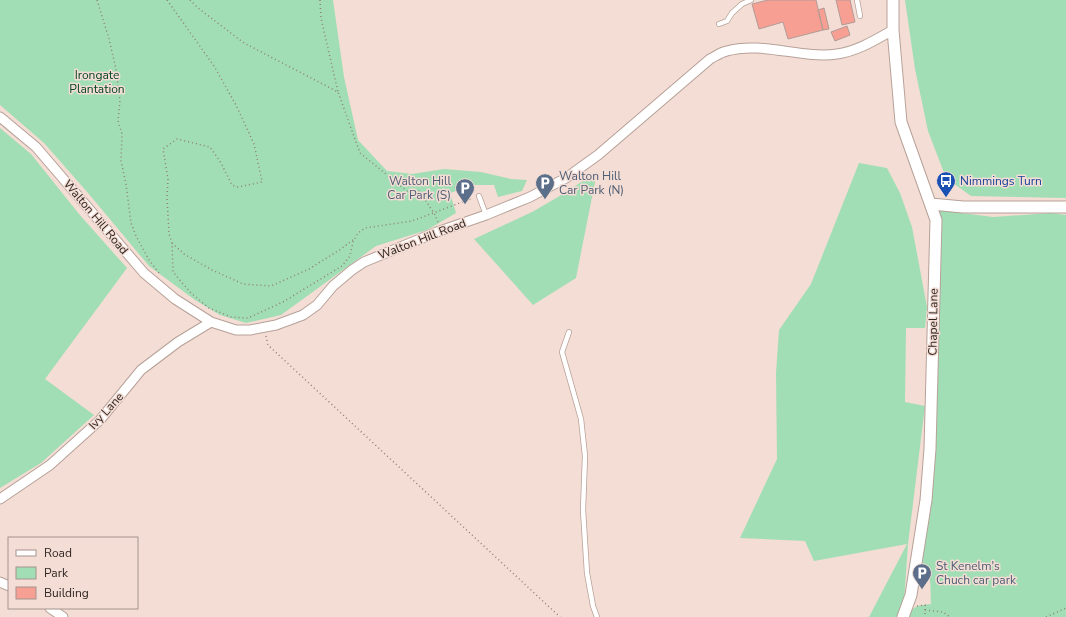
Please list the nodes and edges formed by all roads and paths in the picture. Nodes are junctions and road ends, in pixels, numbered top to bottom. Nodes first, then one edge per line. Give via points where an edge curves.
1 (97, 0) edge
2 (167, 0) edge
3 (190, 0) edge
4 (320, 0) edge
5 (751, 0) edge
6 (857, 0) edge
7 (893, 0) edge
8 (860, 16) dead end
9 (719, 24) dead end
10 (893, 30) junction
11 (338, 92) junction
12 (0, 117) edge
13 (479, 196) joint
14 (931, 204) junction
15 (1066, 207) edge
16 (434, 213) junction
17 (486, 215) junction
18 (441, 230) junction
19 (355, 238) junction
20 (172, 243) junction
21 (161, 276) dead end
22 (211, 322) junction
23 (265, 328) junction
24 (569, 332) dead end
25 (0, 499) edge
26 (1066, 608) edge
27 (51, 609) edge
28 (925, 610) junction
29 (904, 613) edge
30 (63, 617) edge
31 (560, 617) edge
32 (597, 617) edge
33 (925, 617) edge
34 (950, 617) edge
35 (1046, 617) edge

1 - 21 path via 116,69 120,101 118,121 122,134 121,161 131,223 149,260
2 - 20 path via 214,66 236,105 254,144 262,182 238,188 232,186 210,147 177,139 163,149 168,179 166,198 169,234
3 - 11 path via 244,43
4 - 11 path via 321,18
5 - 9 lane via 742,4 727,21
6 - 8 lane
7 - 10 street, Chapel Lane
10 - 14 street, Chapel Lane via 901,122
10 - 17 street, Walton Hill Road via 864,47 836,54 746,48 725,51 710,59 598,155 566,178 530,198
11 - 16 path via 360,153 407,191 419,192
12 - 22 street, Walton Hill Road via 36,147 144,273 175,299
13 - 16 path
13 - 17 lane
14 - 15 street
14 - 29 street, Chapel Lane via 936,220 930,449 926,500 911,596
16 - 18 path
16 - 19 path via 395,225 374,225 365,228
17 - 18 street, Walton Hill Road
18 - 23 street, Walton Hill Road via 364,262 333,286 317,305 303,315
19 - 20 path via 309,269 271,286 243,284 184,254
19 - 20 path via 350,256 342,266 283,302 248,318 231,317 209,308 191,293 173,272
22 - 23 street, Walton Hill Road via 236,330
22 - 25 street, Ivy Lane via 178,342 141,370 100,420 50,465
23 - 31 path via 268,345
24 - 32 lane via 562,352 581,419 585,456 583,510 587,573
26 - 35 path
27 - 30 street
28 - 29 path via 926,605
28 - 33 path
28 - 34 path via 943,612

